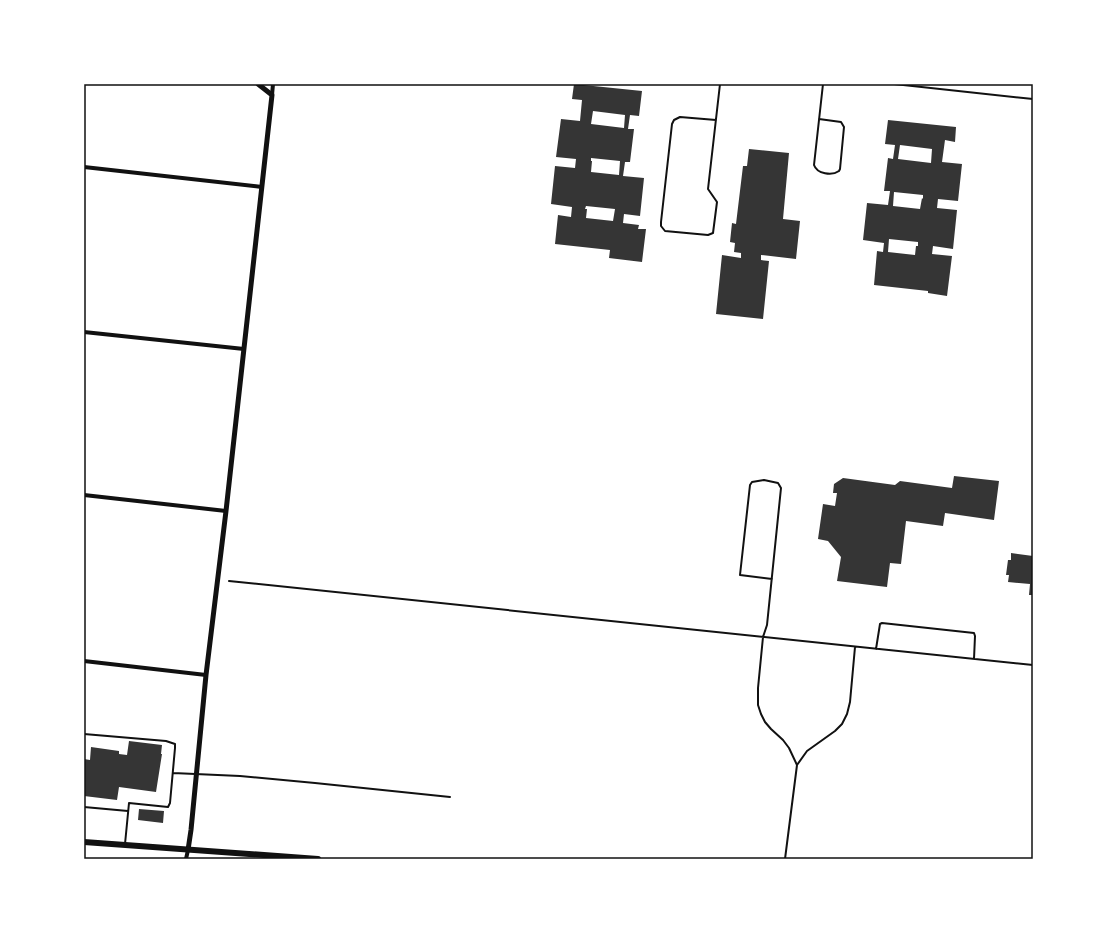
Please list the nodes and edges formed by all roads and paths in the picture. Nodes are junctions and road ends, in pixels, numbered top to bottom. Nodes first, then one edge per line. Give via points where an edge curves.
1 (258, 84) edge
2 (274, 84) edge
3 (720, 84) edge
4 (823, 84) edge
5 (894, 84) edge
6 (272, 95) junction
7 (1033, 99) edge
8 (819, 119) junction
9 (716, 120) junction
10 (84, 167) edge
11 (262, 187) junction
12 (84, 332) edge
13 (244, 349) junction
14 (84, 496) edge
15 (226, 511) junction
16 (772, 579) junction
17 (229, 580) dead end
18 (764, 637) junction
19 (855, 647) junction
20 (876, 649) junction
21 (974, 659) junction
22 (84, 661) edge
23 (1033, 665) edge
24 (206, 675) junction
25 (84, 734) edge
26 (797, 766) junction
27 (173, 773) junction
28 (196, 774) junction
29 (450, 797) dead end
30 (84, 807) edge
31 (128, 811) junction
32 (84, 842) edge
33 (124, 845) junction
34 (188, 850) junction
35 (186, 859) edge
36 (318, 859) edge
37 (785, 859) edge

1 - 6 street
2 - 6 street
3 - 9 lane
4 - 8 lane
5 - 7 lane
6 - 11 street
8 - 8 lane via 815,169 834,174 840,169 844,125 841,122
9 - 9 lane via 708,189 717,202 713,233 708,235 665,231 661,222 672,124 680,117
10 - 11 street
11 - 13 street
12 - 13 street
13 - 15 street
14 - 15 street
15 - 24 street
16 - 16 lane via 781,488 778,482 764,480 752,482 750,485 740,575
16 - 18 lane
17 - 18 lane
18 - 19 lane
18 - 26 lane via 758,705 765,722 789,748
19 - 20 lane
19 - 26 lane via 847,714 842,724 808,751
20 - 21 lane
20 - 21 lane via 882,623 974,633
21 - 23 lane
22 - 24 street
24 - 28 street
25 - 27 lane via 175,744
26 - 37 lane
27 - 28 lane
27 - 31 lane via 168,807 129,803
28 - 29 lane via 314,782
28 - 34 street
30 - 31 lane
31 - 33 lane
32 - 33 main road
33 - 34 main road
34 - 35 street
34 - 36 main road

